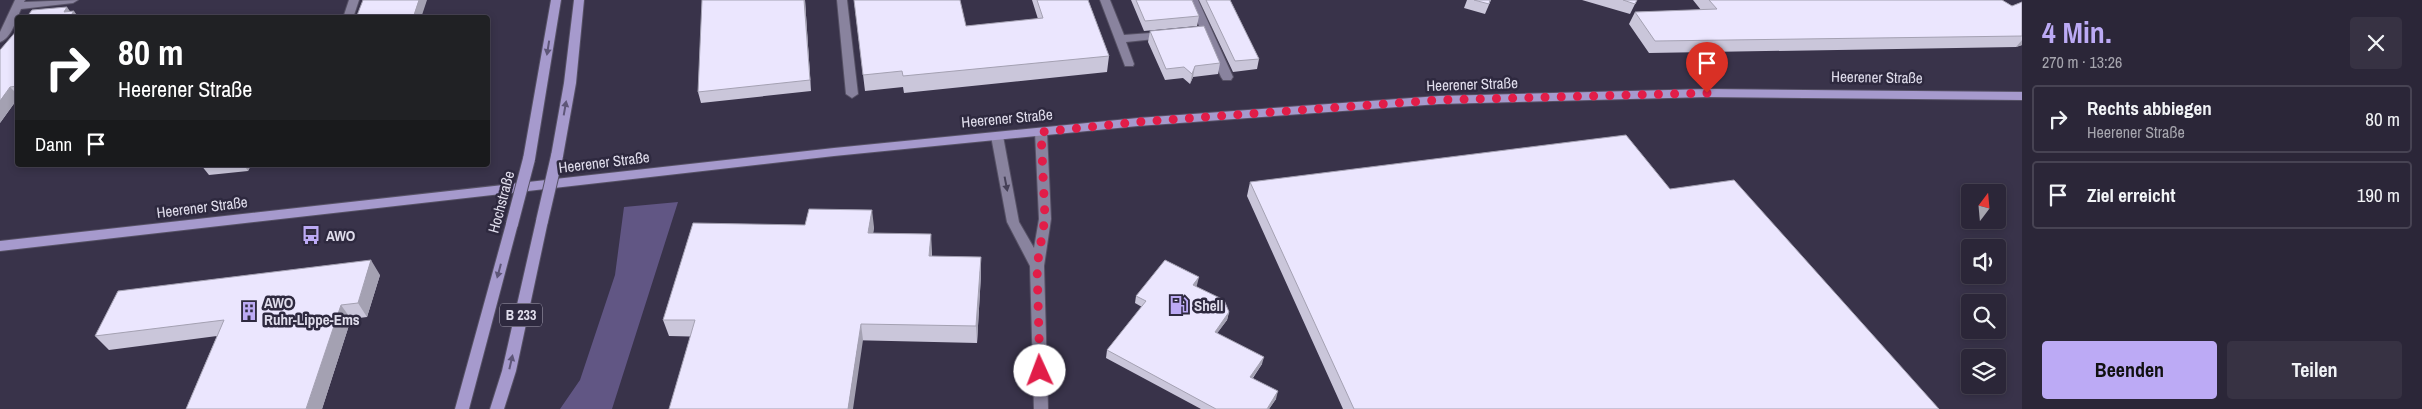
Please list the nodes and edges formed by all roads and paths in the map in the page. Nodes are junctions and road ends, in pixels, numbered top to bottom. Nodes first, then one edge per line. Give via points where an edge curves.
1 (73, 0) edge
2 (354, 0) edge
3 (556, 0) edge
4 (579, 0) edge
5 (842, 0) edge
6 (1105, 0) edge
7 (1193, 0) edge
8 (19, 3) edge
9 (349, 15) edge
10 (1178, 34) edge
11 (0, 39) edge
12 (1120, 39) junction
13 (1129, 64) dead end
14 (1227, 77) dead end
15 (852, 94) dead end
16 (2022, 96) edge
17 (1041, 132) junction
18 (997, 136) junction
19 (0, 246) edge
20 (1037, 266) junction
21 (462, 409) edge
22 (497, 409) edge
23 (1041, 409) edge

1 - 8 street
2 - 9 street
3 -> 21 main road, Hochstraße / B 233, bridge via 529,159
22 -> 4 main road, B 233, bridge via 509,371 557,156 570,82
5 - 15 street
6 - 12 street
7 - 14 street via 1202,31
8 - 11 street
10 - 12 street
12 - 13 street
16 - 17 main road, Heerener Straße via 1707,93 1438,100
17 - 18 main road, Heerener Straße
17 - 20 street via 1045,218
18 - 19 main road, Heerener Straße
18 -> 20 street via 1013,222
20 - 23 street

